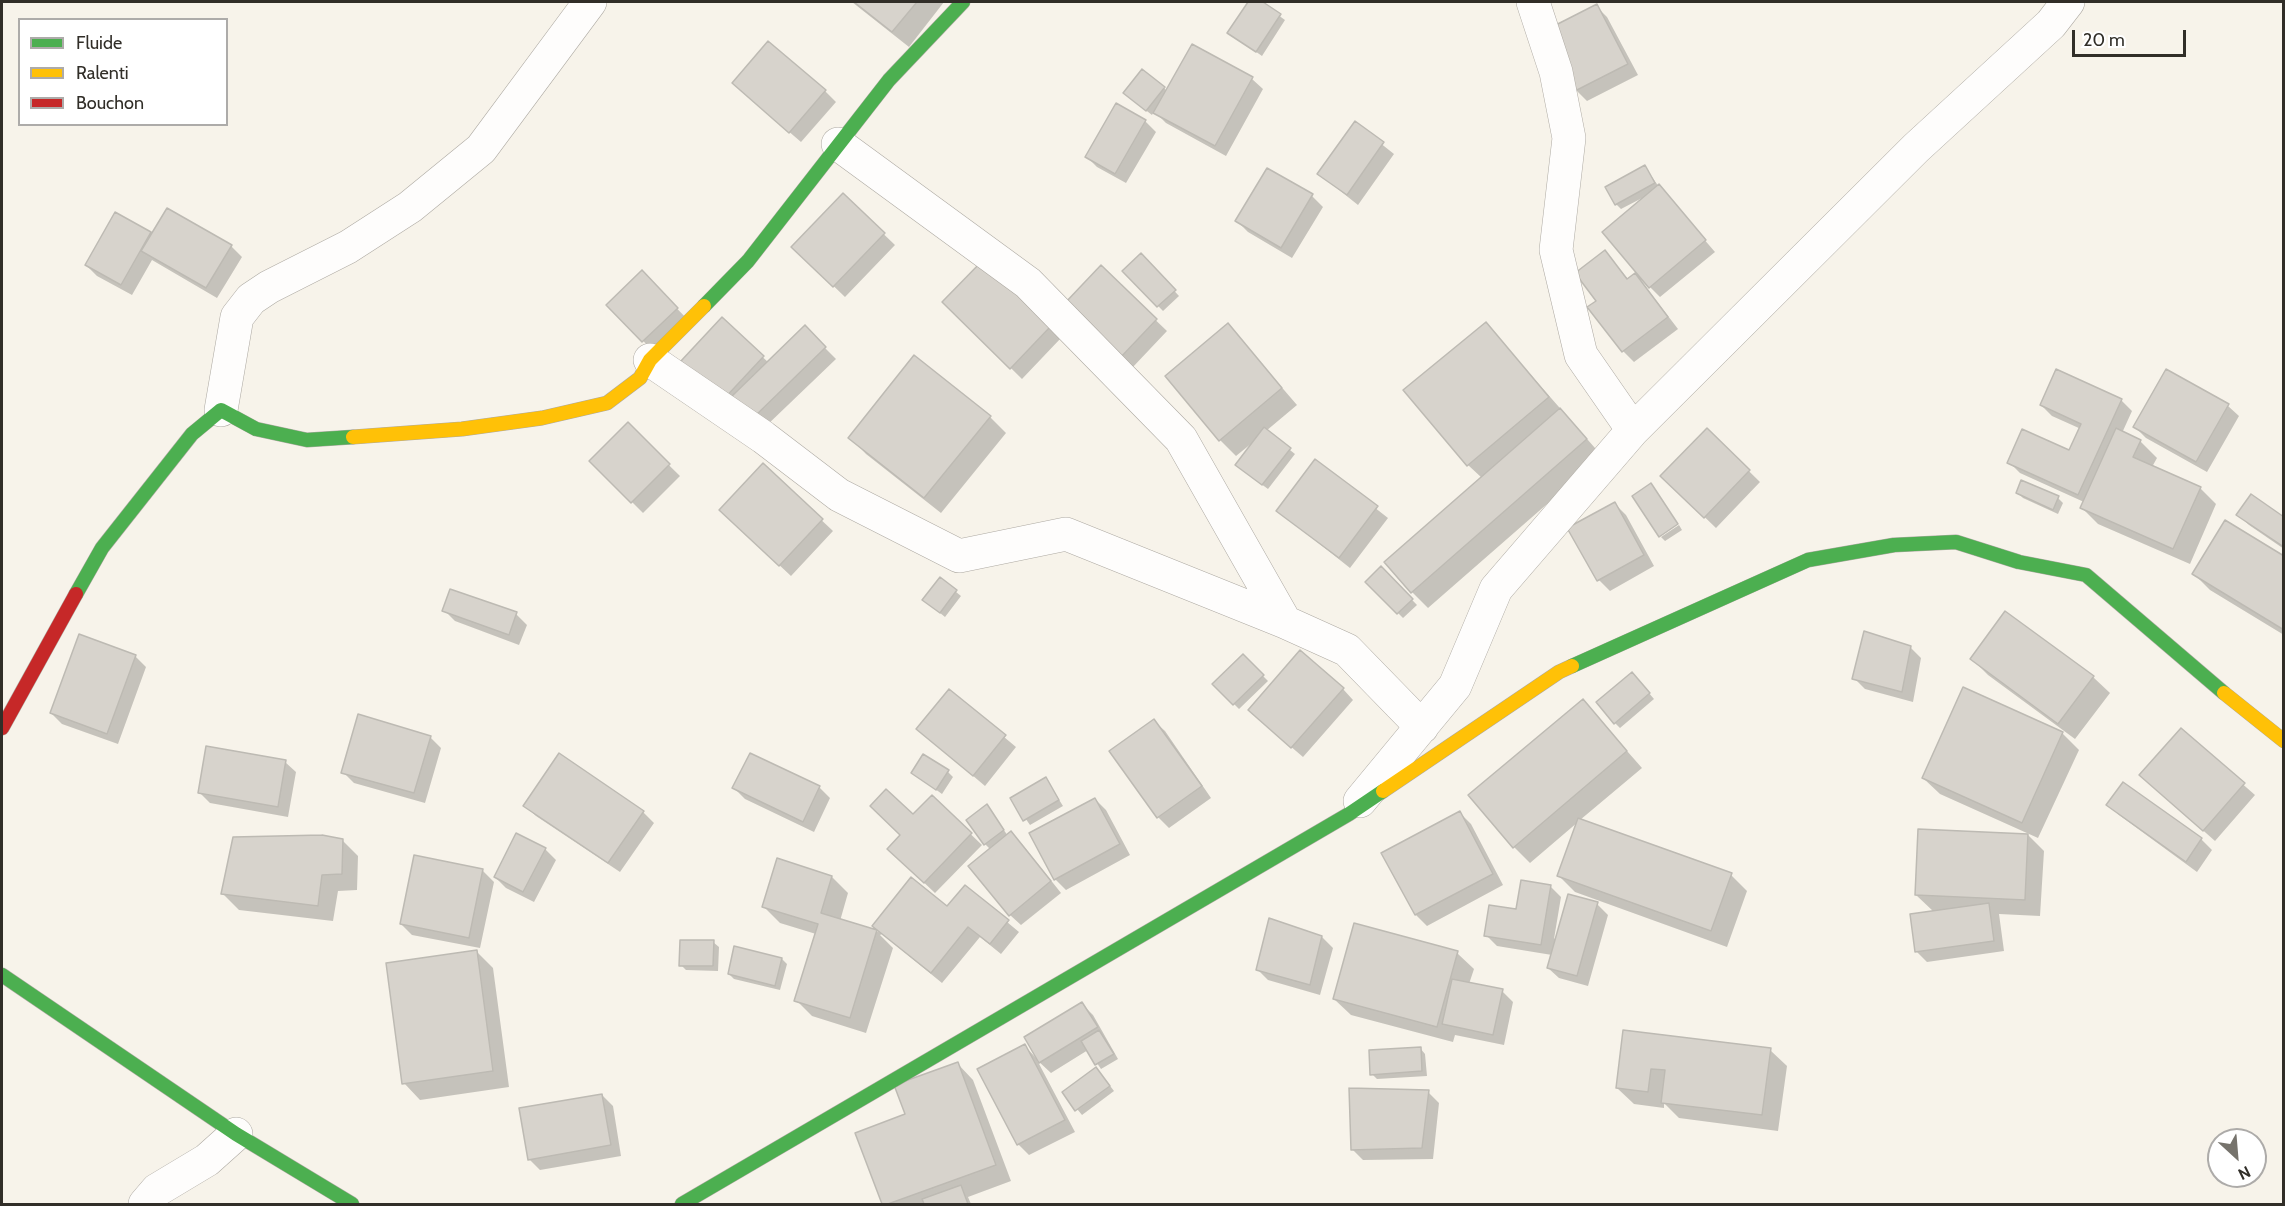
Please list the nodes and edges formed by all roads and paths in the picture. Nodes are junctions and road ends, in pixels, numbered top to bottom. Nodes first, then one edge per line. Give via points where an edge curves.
1 (590, 2) edge
2 (963, 2) edge
3 (1533, 2) edge
4 (2068, 2) edge
5 (838, 144) junction
6 (650, 360) junction
7 (221, 410) junction
8 (1633, 430) junction
9 (1285, 622) junction
10 (1422, 727) junction
11 (2, 728) edge
12 (2283, 741) edge
13 (1349, 814) junction
14 (2, 975) edge
15 (236, 1134) junction
16 (145, 1204) edge
17 (352, 1204) edge
18 (682, 1204) edge

1 - 7 street via 481,149 410,207 348,247 251,299 237,317
2 - 5 main road via 889,80
3 - 8 street via 1556,72 1569,138 1558,260 1581,355
4 - 8 street via 2051,24 1916,148
5 - 6 main road via 748,261
5 - 9 street via 1028,283 1181,439
6 - 7 main road via 640,378 607,403 542,418 462,429 307,440 256,429
6 - 9 street via 763,437 839,495 959,556 1066,534
7 - 11 main road via 192,434 102,548
8 - 10 street via 1496,589 1455,686
9 - 10 street via 1347,650
10 - 13 street
12 - 13 main road via 2086,575 2019,562 1956,542 1894,545 1808,560 1558,672
13 - 18 main road
14 - 15 main road
15 - 16 street via 207,1160 157,1190
15 - 17 main road

